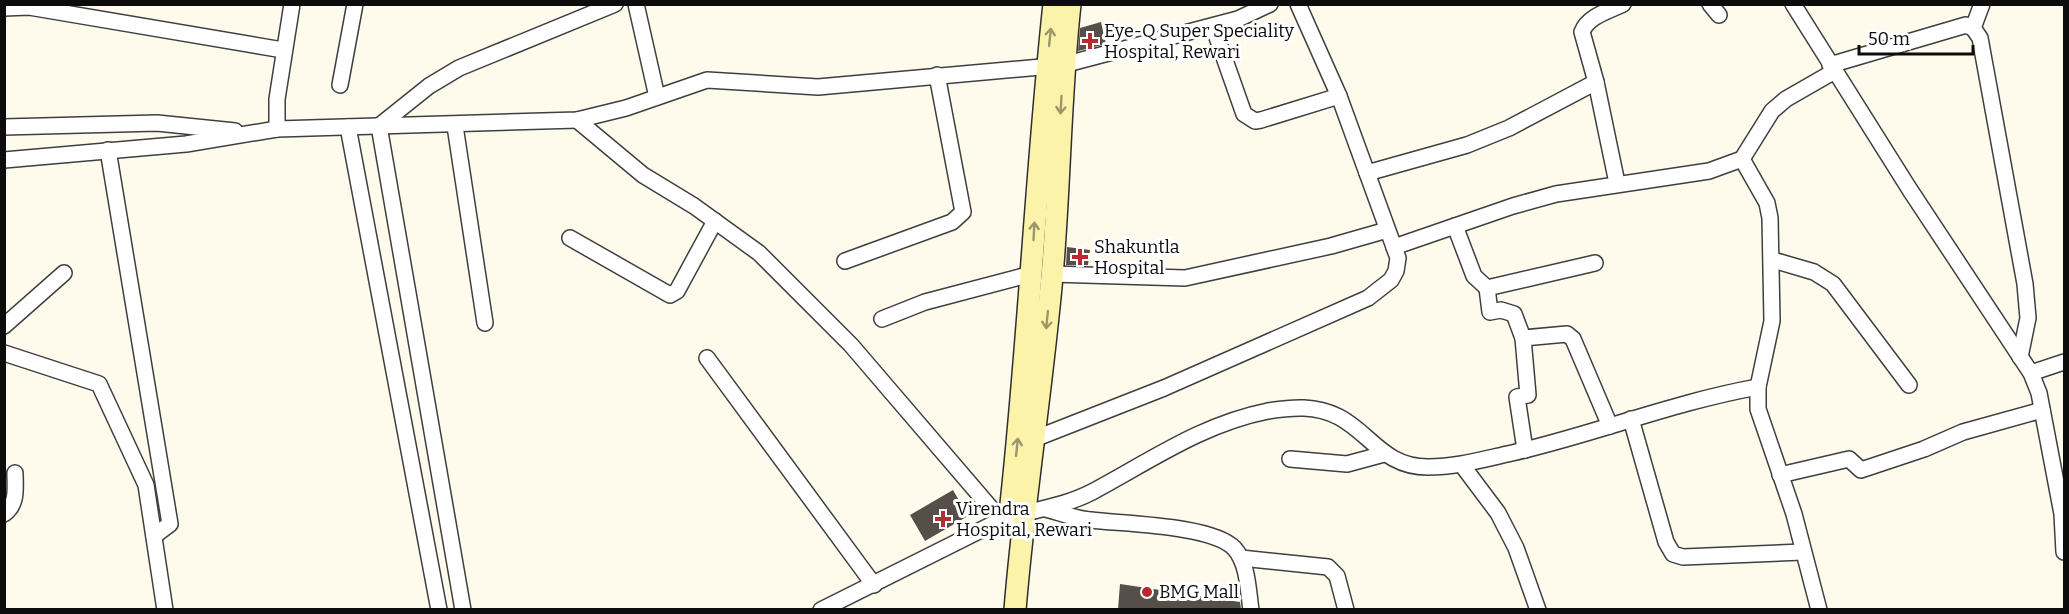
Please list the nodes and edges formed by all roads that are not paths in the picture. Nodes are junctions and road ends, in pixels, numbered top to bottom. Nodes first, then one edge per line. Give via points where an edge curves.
1 (292, 4) edge
2 (355, 4) edge
3 (615, 4) edge
4 (636, 4) edge
5 (1054, 4) edge
6 (1070, 4) edge
7 (1270, 4) edge
8 (1298, 4) edge
9 (1623, 4) edge
10 (1793, 4) edge
11 (1982, 4) edge
12 (29, 6) edge
13 (4, 8) edge
14 (1213, 26) junction
15 (1973, 28) junction
16 (283, 50) junction
17 (1055, 65) junction
18 (1832, 68) junction
19 (937, 75) junction
20 (1596, 82) junction
21 (340, 85) dead end
22 (1339, 96) junction
23 (657, 97) junction
24 (577, 120) junction
25 (379, 126) junction
26 (455, 126) junction
27 (4, 127) edge
28 (348, 128) junction
29 (277, 129) junction
30 (250, 134) junction
31 (108, 150) junction
32 (1742, 159) junction
33 (4, 160) edge
34 (1367, 173) junction
35 (1617, 183) junction
36 (715, 221) junction
37 (1455, 226) junction
38 (1388, 230) junction
39 (570, 238) dead end
40 (1394, 247) junction
41 (1773, 260) junction
42 (845, 261) dead end
43 (1595, 263) dead end
44 (404, 271) junction
45 (64, 273) dead end
46 (1042, 274) junction
47 (376, 275) junction
48 (1487, 288) junction
49 (882, 319) dead end
50 (485, 323) dead end
51 (4, 326) edge
52 (1523, 338) junction
53 (4, 353) edge
54 (2020, 357) junction
55 (707, 358) dead end
56 (2064, 362) edge
57 (2031, 373) junction
58 (1908, 385) dead end
59 (1758, 387) junction
60 (2042, 410) junction
61 (1631, 419) junction
62 (1610, 426) junction
63 (1034, 439) junction
64 (1525, 450) junction
65 (1384, 454) junction
66 (1290, 459) dead end
67 (1462, 465) junction
68 (15, 472) dead end
69 (1780, 475) junction
70 (1045, 509) junction
71 (4, 514) edge
72 (1011, 516) junction
73 (154, 536) junction
74 (1803, 552) junction
75 (2064, 552) edge
76 (1241, 558) junction
77 (874, 585) junction
78 (165, 609) edge
79 (439, 609) edge
80 (463, 609) edge
81 (821, 609) edge
82 (1002, 609) edge
83 (1014, 609) edge
84 (1251, 609) edge
85 (1346, 609) edge
86 (1538, 609) edge
87 (1819, 609) edge

1 - 16 street
2 - 21 street
3 - 25 street via 459,68 429,86
4 - 23 street
17 -> 5 main road
6 - 17 main road
7 - 14 street
8 - 22 street
9 - 20 street via 1594,18 1582,32
10 - 18 street
11 - 15 street
12 - 13 street
12 - 16 street
14 - 17 street
14 - 22 street via 1244,114 1249,118 1261,120
15 - 18 street via 1966,25
15 - 54 street via 1980,38 2025,284 2028,318
16 - 29 street
17 - 19 street
17 - 46 main road
18 - 32 street via 1772,111
18 - 54 street
19 - 23 street via 797,87 707,80
19 - 42 street via 963,212 952,222
20 - 34 street via 1509,128 1467,145
20 - 35 street
22 - 34 street
23 - 24 street
24 - 26 street
24 - 36 street via 643,174
25 - 26 street
25 - 28 street
25 - 44 street
26 - 50 street
27 - 30 street via 164,123
28 - 29 street
28 - 47 street
29 - 30 street
30 - 31 street
31 - 33 street
31 - 73 street via 170,524
32 - 35 street via 1709,171
32 - 41 street via 1770,212
34 - 38 street
35 - 37 street via 1545,197
36 - 39 street via 677,291 670,295
36 - 72 street via 759,254 851,345
37 - 40 street
37 - 48 street via 1474,276
38 - 40 street
38 - 46 street via 1185,278
40 - 63 street via 1398,258 1396,271 1391,280 1368,298 1164,388
41 - 58 street via 1814,272 1833,284
41 - 59 street via 1772,321
43 - 48 street
44 - 47 street
44 - 80 street
45 - 51 street
46 - 49 street via 925,302
46 -> 63 main road
72 -> 46 main road via 1026,363
47 - 79 street
48 - 52 street via 1490,312 1514,314
52 - 62 street via 1567,334 1574,339
52 - 64 street via 1528,395 1517,397
53 - 73 street via 99,384 146,485
54 - 57 street
55 - 77 street
56 - 57 street
57 - 60 street
59 - 61 street via 1698,398
59 - 69 street via 1758,409
60 - 69 street via 1963,432 1861,470 1849,459
60 - 75 street via 2062,514
61 - 62 street
61 - 74 street via 1666,542 1673,554 1683,557
62 - 64 street
63 - 72 main road
64 - 67 street
65 - 66 street via 1347,464
65 - 67 street via 1424,467
65 - 70 street via 1349,423 1330,413 1310,408 1269,411 1212,427 1176,443 1092,492
67 - 86 street via 1498,513 1516,548
68 - 71 street via 15,501
69 - 74 street
70 - 72 street
70 - 76 street via 1088,520 1203,534 1226,542
72 - 77 street
72 - 82 main road
72 - 83 main road
73 - 78 street
74 - 87 street
76 - 84 street
76 - 85 street via 1328,567 1337,576
77 - 81 street

